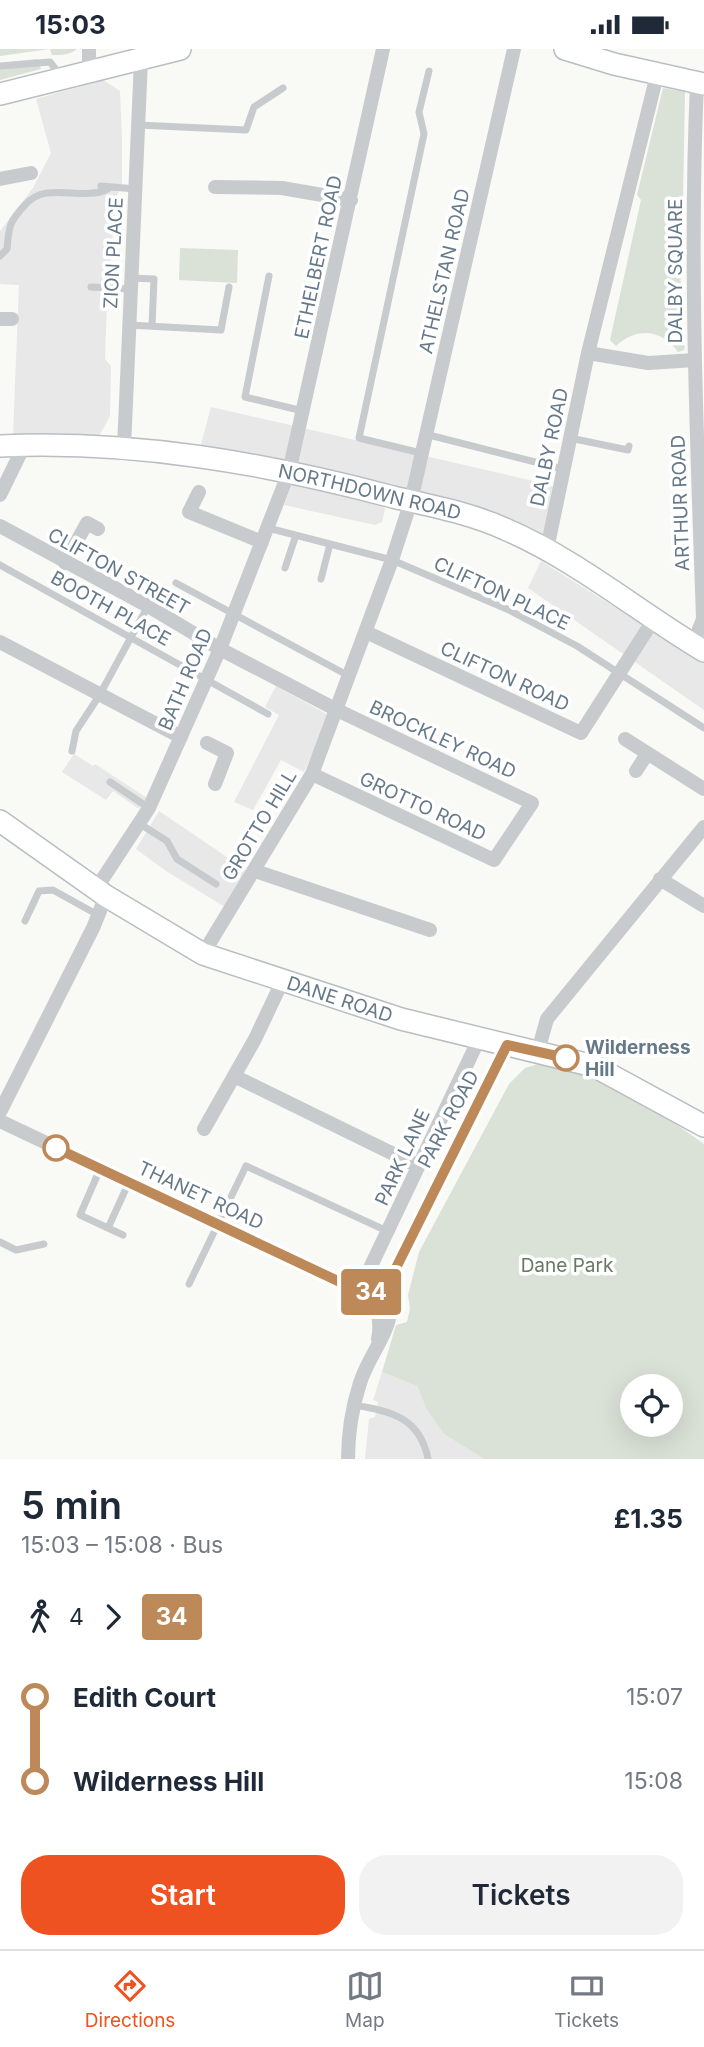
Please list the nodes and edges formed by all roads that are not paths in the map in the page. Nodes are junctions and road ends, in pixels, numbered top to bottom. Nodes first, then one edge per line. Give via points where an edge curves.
1 (180, 49) edge
2 (383, 49) edge
3 (514, 49) edge
4 (569, 49) edge
5 (89, 59) edge
6 (141, 60) junction
7 (0, 66) edge
8 (429, 71) dead end
9 (657, 75) junction
10 (62, 77) junction
11 (700, 83) edge
12 (284, 88) dead end
13 (0, 95) edge
14 (138, 125) junction
15 (31, 173) dead end
16 (0, 179) edge
17 (215, 187) dead end
18 (135, 190) junction
19 (351, 200) junction
20 (699, 226) edge
21 (0, 256) edge
22 (269, 276) dead end
23 (131, 284) junction
24 (90, 287) dead end
25 (229, 287) dead end
26 (128, 325) junction
27 (152, 326) junction
28 (588, 352) junction
29 (695, 359) junction
30 (303, 411) junction
31 (425, 434) junction
32 (570, 439) junction
33 (0, 446) edge
34 (24, 446) junction
35 (629, 446) dead end
36 (124, 448) junction
37 (421, 453) junction
38 (564, 470) junction
39 (289, 472) junction
40 (199, 492) dead end
41 (0, 495) edge
42 (411, 501) junction
43 (0, 526) edge
44 (268, 527) junction
45 (98, 529) dead end
46 (296, 535) junction
47 (262, 543) junction
48 (330, 544) junction
49 (547, 549) junction
50 (392, 560) junction
51 (65, 563) junction
52 (0, 565) edge
53 (285, 568) dead end
54 (321, 579) dead end
55 (176, 583) dead end
56 (148, 606) junction
57 (233, 615) junction
58 (654, 619) junction
59 (366, 632) junction
60 (131, 637) junction
61 (0, 642) edge
62 (699, 647) edge
63 (220, 649) junction
64 (618, 674) junction
65 (350, 676) junction
66 (206, 679) junction
67 (99, 696) junction
68 (337, 710) junction
69 (268, 714) dead end
70 (704, 728) edge
71 (192, 738) junction
72 (625, 739) dead end
73 (72, 751) dead end
74 (647, 754) junction
75 (636, 771) dead end
76 (312, 774) junction
77 (110, 782) dead end
78 (215, 784) dead end
79 (704, 789) edge
80 (532, 803) joint
81 (149, 808) junction
82 (0, 821) edge
83 (140, 824) junction
84 (704, 827) edge
85 (255, 871) junction
86 (660, 879) junction
87 (216, 884) dead end
88 (100, 900) junction
89 (704, 906) edge
90 (25, 921) dead end
91 (430, 930) dead end
92 (203, 954) junction
93 (282, 982) junction
94 (479, 1039) junction
95 (507, 1045) junction
96 (538, 1051) junction
97 (234, 1076) junction
98 (0, 1112) edge
99 (0, 1121) edge
100 (704, 1126) edge
101 (204, 1129) dead end
102 (418, 1166) junction
103 (100, 1168) junction
104 (129, 1182) junction
105 (218, 1224) junction
106 (108, 1228) junction
107 (387, 1231) junction
108 (123, 1235) dead end
109 (0, 1243) edge
110 (44, 1244) dead end
111 (189, 1284) dead end
112 (387, 1286) junction
113 (363, 1292) junction
114 (377, 1343) junction
115 (354, 1405) junction
116 (348, 1459) edge
117 (428, 1459) edge

1 - 6 main road
2 - 19 street, ETHELBERT ROAD
3 - 31 street, ATHELSTAN ROAD
4 - 9 main road
5 - 6 main road
5 - 10 main road
6 - 14 street, ZION PLACE
7 - 10 lane via 50,62
8 - 37 lane via 419,111 424,134 359,439
9 - 11 main road
9 - 28 street
10 - 13 main road
11 - 20 street, DALBY SQUARE
12 - 14 lane via 254,107 246,130
14 - 18 street, ZION PLACE
15 - 16 street
17 - 19 street via 282,188
18 - 21 lane via 104,187 96,195 42,192 9,222 7,249
18 - 23 street, ZION PLACE
19 - 30 street, ETHELBERT ROAD
20 - 29 street, DALBY SQUARE
22 - 30 lane via 245,397
23 - 24 lane
23 - 26 street, ZION PLACE
23 - 27 lane via 154,279
25 - 27 lane via 222,330
26 - 27 lane
26 - 36 street, ZION PLACE
28 - 29 street, DALBY SQUARE via 648,363
28 - 32 street, DALBY ROAD
29 - 62 street, ARTHUR ROAD via 703,619
30 - 39 street, ETHELBERT ROAD
31 - 37 street, ATHELSTAN ROAD
31 - 38 lane
32 - 35 lane via 628,450
32 - 38 street, DALBY ROAD
33 - 34 main road, NORTHDOWN ROAD
34 - 36 main road, NORTHDOWN ROAD
34 - 41 street
36 - 39 main road, NORTHDOWN ROAD
37 - 42 street, ATHELSTAN ROAD
38 - 49 street, DALBY ROAD
39 - 42 main road, NORTHDOWN ROAD
39 - 44 street, BATH ROAD
40 - 47 street via 189,512
42 - 49 main road, NORTHDOWN ROAD via 484,520
42 - 50 street, ATHELSTAN ROAD
43 - 51 street, CLIFTON STREET
44 - 46 lane, CLIFTON PLACE
44 - 47 street, BATH ROAD
45 - 51 street via 87,523
46 - 48 lane, CLIFTON PLACE
46 - 53 lane
47 - 57 street, BATH ROAD
48 - 50 lane, CLIFTON PLACE
48 - 54 lane
49 - 58 main road, NORTHDOWN ROAD
50 - 59 street, ATHELSTAN ROAD
50 - 64 lane, CLIFTON PLACE via 509,610
51 - 56 street, CLIFTON STREET
52 - 60 lane, BOOTH PLACE
55 - 57 lane
56 - 60 lane
56 - 63 street, CLIFTON STREET
57 - 63 street, BATH ROAD
57 - 65 lane
58 - 62 main road, NORTHDOWN ROAD
58 - 64 street, CLIFTON ROAD
59 - 64 street, CLIFTON ROAD via 580,733
59 - 65 street, GROTTO HILL
60 - 66 lane, BOOTH PLACE
60 - 67 lane
61 - 67 street
63 - 66 street, BATH ROAD
63 - 68 street, CLIFTON STREET
64 - 70 lane, CLIFTON PLACE
65 - 68 street, GROTTO HILL
66 - 69 lane, BOOTH PLACE
66 - 71 street, BATH ROAD
67 - 71 street
67 - 73 lane via 76,731
68 - 76 street, GROTTO HILL
68 - 80 street, BROCKLEY ROAD
71 - 78 street via 227,753
71 - 81 street, BATH ROAD
72 - 74 street
74 - 75 street
74 - 79 street
76 - 80 street, GROTTO ROAD via 494,860
76 - 85 street, GROTTO HILL
77 - 81 lane
81 - 83 street, BATH ROAD
82 - 88 main road, DANE ROAD
83 - 87 lane via 167,841 177,859
83 - 88 street, BATH ROAD
84 - 86 street
85 - 91 street
85 - 92 street, GROTTO HILL
86 - 89 street
86 - 96 street via 547,1019
88 - 90 lane via 39,891
88 - 92 main road, DANE ROAD
88 - 98 street, BATH ROAD
92 - 93 main road, DANE ROAD
93 - 94 main road, DANE ROAD
93 - 97 street
94 - 95 main road, DANE ROAD
94 - 102 street, PARK LANE
95 - 96 main road, DANE ROAD
95 - 112 street, PARK ROAD
96 - 100 main road, DANE ROAD via 594,1066
97 - 101 street
97 - 102 street
99 - 103 street, THANET ROAD
102 - 107 street, PARK LANE
103 - 104 street, THANET ROAD
103 - 106 lane via 80,1215
104 - 105 street, THANET ROAD
104 - 106 lane
105 - 107 lane via 246,1166
105 - 111 lane
105 - 113 street, THANET ROAD
106 - 108 lane
107 - 113 street, PARK LANE
109 - 110 lane via 16,1250
112 - 113 street via 379,1292
112 - 114 street via 391,1313 387,1333
113 - 114 street via 378,1312
114 - 115 street
115 - 116 street
115 - 117 lane via 396,1412 408,1422

